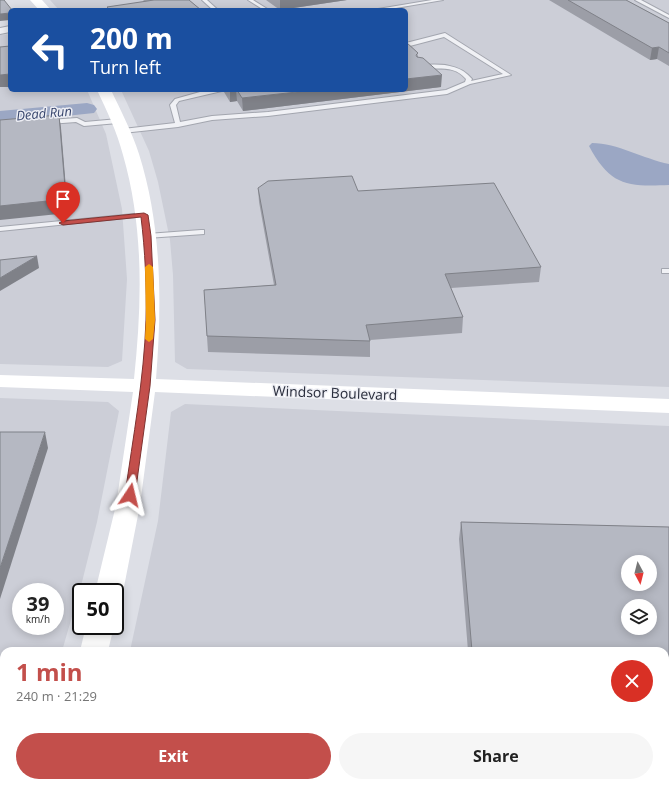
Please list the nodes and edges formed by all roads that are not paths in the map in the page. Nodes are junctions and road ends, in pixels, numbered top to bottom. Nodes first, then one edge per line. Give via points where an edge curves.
1 (36, 0) edge
2 (204, 0) edge
3 (250, 0) edge
4 (441, 0) edge
5 (638, 0) edge
6 (43, 8) edge
7 (214, 8) edge
8 (264, 8) edge
9 (387, 8) edge
10 (669, 17) edge
11 (408, 44) edge
12 (420, 67) edge
13 (468, 83) junction
14 (105, 92) edge
15 (204, 92) edge
16 (39, 123) edge
17 (178, 125) junction
18 (120, 126) junction
19 (144, 215) junction
20 (0, 229) edge
21 (201, 232) dead end
22 (147, 236) junction
23 (0, 381) edge
24 (145, 386) junction
25 (669, 406) edge
26 (111, 583) edge
27 (98, 635) edge
28 (95, 647) edge

1 - 6 main road
2 - 7 lane
3 - 8 lane
4 - 9 lane
5 - 10 lane
11 - 13 lane via 445,35 508,75
12 - 13 lane via 460,70 466,74
13 - 17 lane via 447,92 268,114 212,118
14 - 18 main road
15 - 17 lane via 177,100 173,105
16 - 18 lane via 77,120 84,124
17 - 18 lane
18 - 19 main road via 133,160
19 - 20 lane
19 - 22 main road
21 - 22 lane
22 - 24 main road via 150,320
23 - 24 main road, Windsor Boulevard
24 - 25 main road, Windsor Boulevard
24 - 26 main road via 135,469
27 - 28 main road

